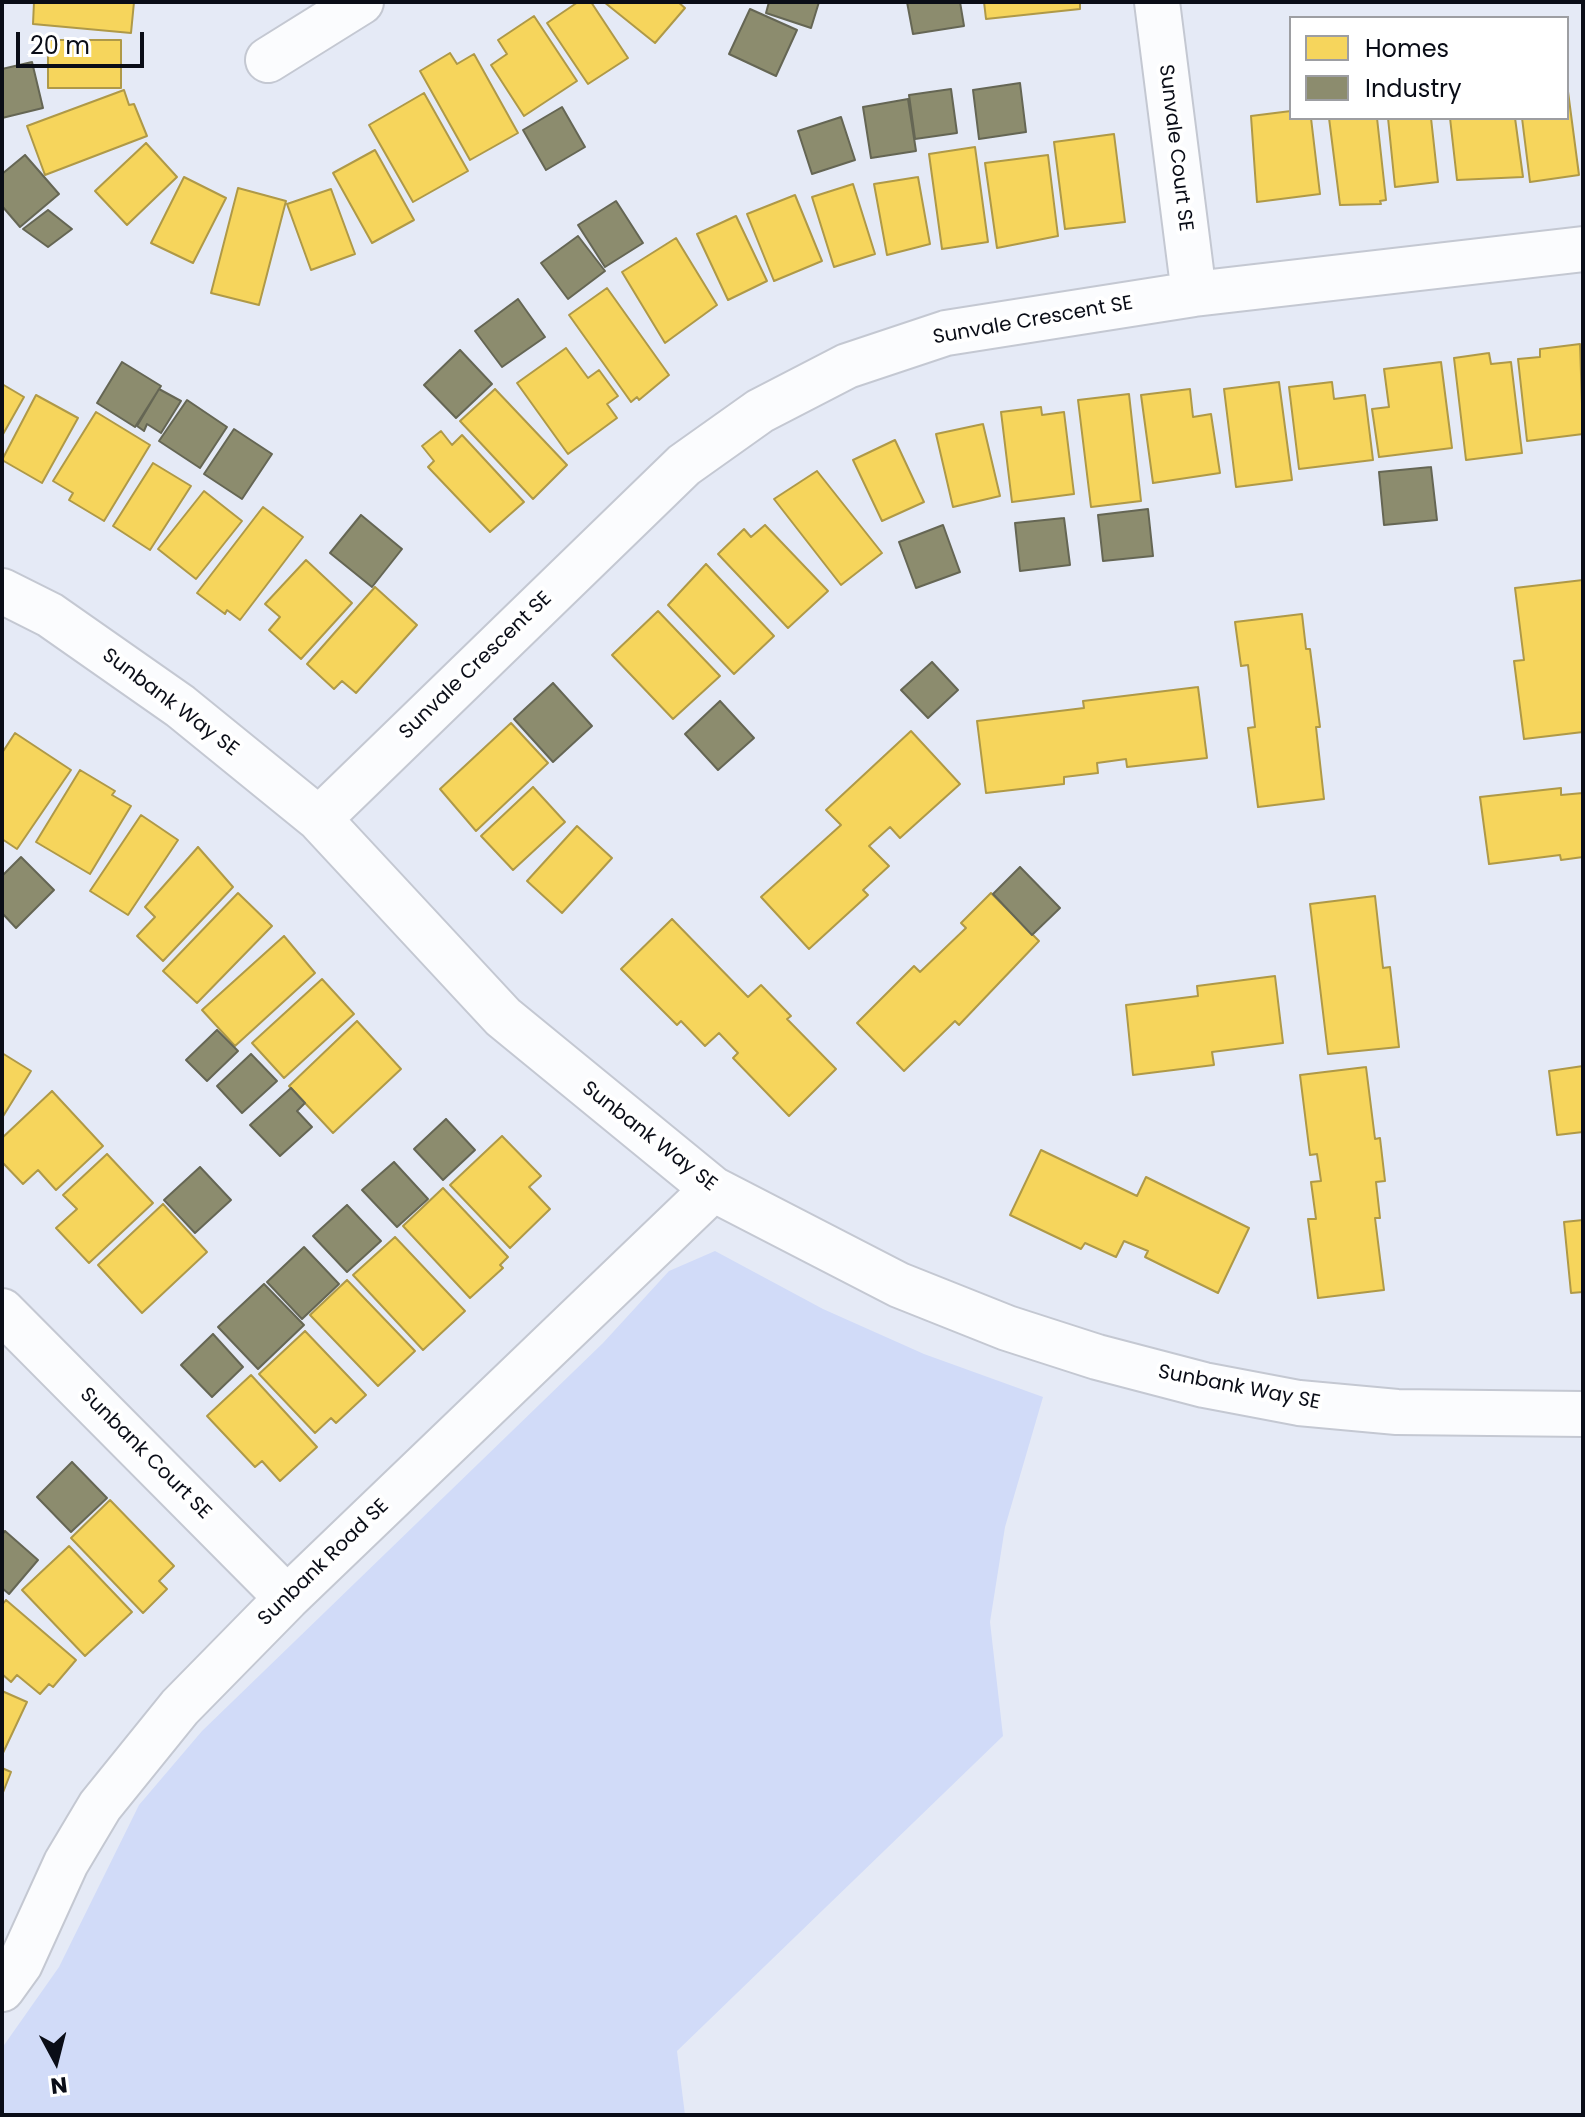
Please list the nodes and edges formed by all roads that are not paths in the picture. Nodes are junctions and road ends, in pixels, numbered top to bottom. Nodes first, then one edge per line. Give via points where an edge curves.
1 (361, 2) edge
2 (1157, 2) edge
3 (268, 60) dead end
4 (1583, 249) edge
5 (1194, 294) junction
6 (2, 591) edge
7 (319, 819) junction
8 (713, 1189) junction
9 (2, 1311) edge
10 (1583, 1414) edge
11 (287, 1598) junction
12 (2, 1989) edge

1 - 3 street
2 - 5 street, Sunvale Court SE
4 - 5 street, Sunvale Crescent SE
5 - 7 street, Sunvale Crescent SE via 946,333 847,366 760,411 684,465
6 - 7 street, Sunbank Way SE via 50,615 180,706
7 - 8 street, Sunbank Way SE via 503,1017
8 - 10 street, Sunbank Way SE via 899,1285 1007,1328 1204,1385 1299,1403 1397,1412
8 - 11 street, Sunbank Road SE
9 - 11 street, Sunbank Court SE
11 - 12 street, Sunbank Road SE via 180,1707 100,1806 66,1863 20,1964

